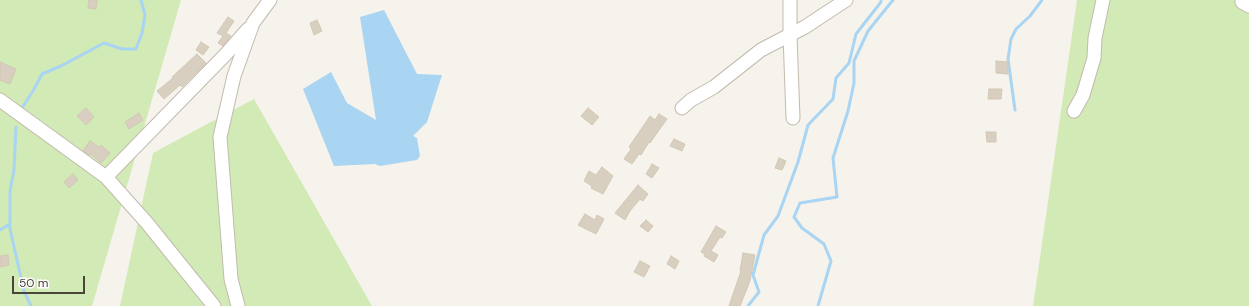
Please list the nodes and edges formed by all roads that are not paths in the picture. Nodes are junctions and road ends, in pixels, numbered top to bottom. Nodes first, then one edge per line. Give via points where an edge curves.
1 (270, 0) edge
2 (790, 0) edge
3 (846, 0) edge
4 (1103, 0) edge
5 (1242, 0) edge
6 (1249, 6) edge
7 (253, 23) junction
8 (790, 35) junction
9 (0, 100) edge
10 (682, 108) dead end
11 (1074, 111) dead end
12 (793, 118) dead end
13 (106, 177) junction
14 (214, 306) edge
15 (238, 306) edge

1 - 7 street
2 - 8 street
3 - 8 street
4 - 11 street via 1095,38 1094,58 1083,95
5 - 6 street
7 - 13 street
7 - 15 street via 234,76 220,137 231,279
8 - 10 street via 761,50 714,87
8 - 12 street
9 - 13 street
13 - 14 street

